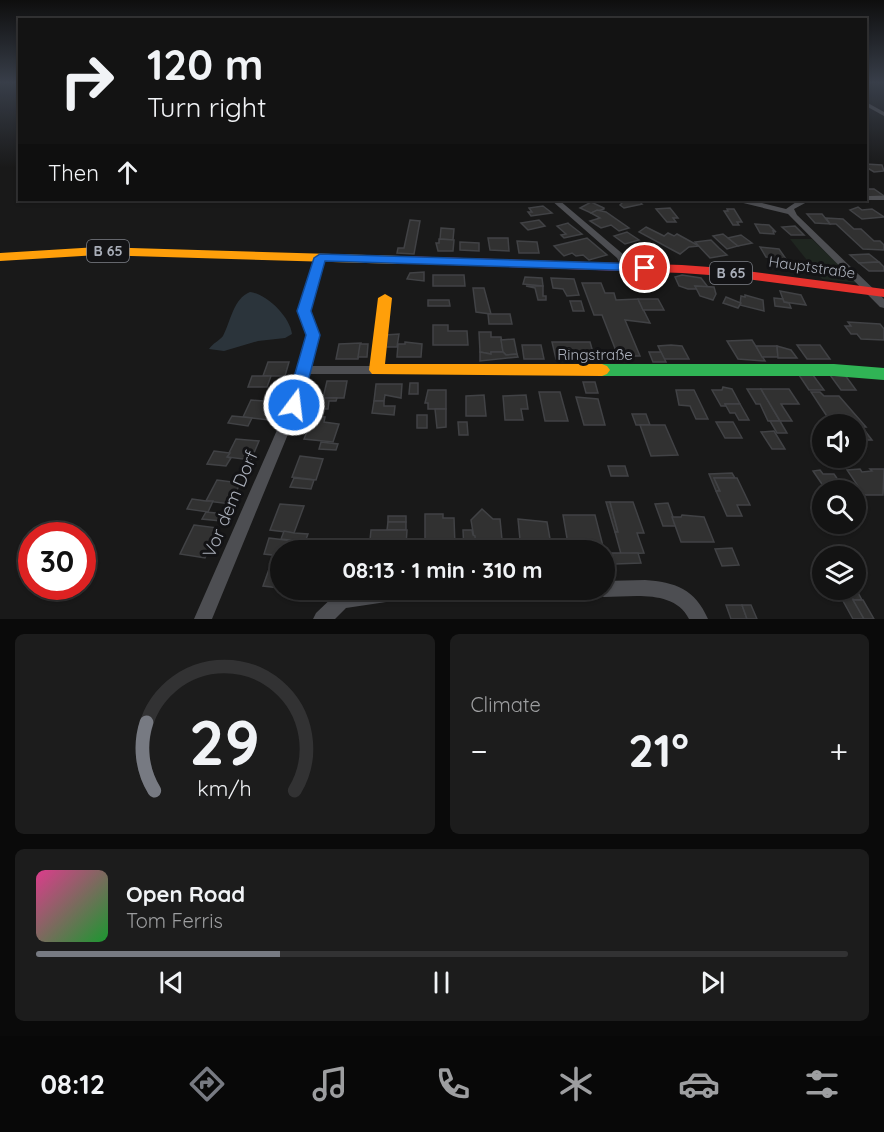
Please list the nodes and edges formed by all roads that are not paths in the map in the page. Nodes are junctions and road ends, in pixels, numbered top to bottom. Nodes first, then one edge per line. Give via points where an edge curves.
1 (867, 198) edge
2 (884, 198) edge
3 (556, 201) edge
4 (746, 201) edge
5 (802, 201) edge
6 (790, 212) junction
7 (0, 257) edge
8 (320, 258) junction
9 (626, 267) junction
10 (878, 293) edge
11 (385, 298) dead end
12 (884, 305) edge
13 (303, 370) junction
14 (377, 370) junction
15 (884, 374) edge
16 (615, 589) edge
17 (342, 600) edge
18 (203, 619) edge
19 (322, 619) edge
20 (699, 619) edge

1 - 2 street
3 - 9 street via 621,257
4 - 6 street
5 - 6 street
6 - 10 street
7 - 8 main road, B 65 via 98,251
8 - 9 main road, Hauptstraße / B 65
8 - 13 street, Vor dem Dorf via 304,311 313,335
9 - 10 main road, Hauptstraße / B 65 via 723,272
10 - 12 street
11 - 14 main road
13 - 14 street
13 - 18 street, Vor dem Dorf via 294,405
14 - 15 main road, Ringstraße via 834,370
16 - 20 street via 663,589 681,595
17 - 19 street

